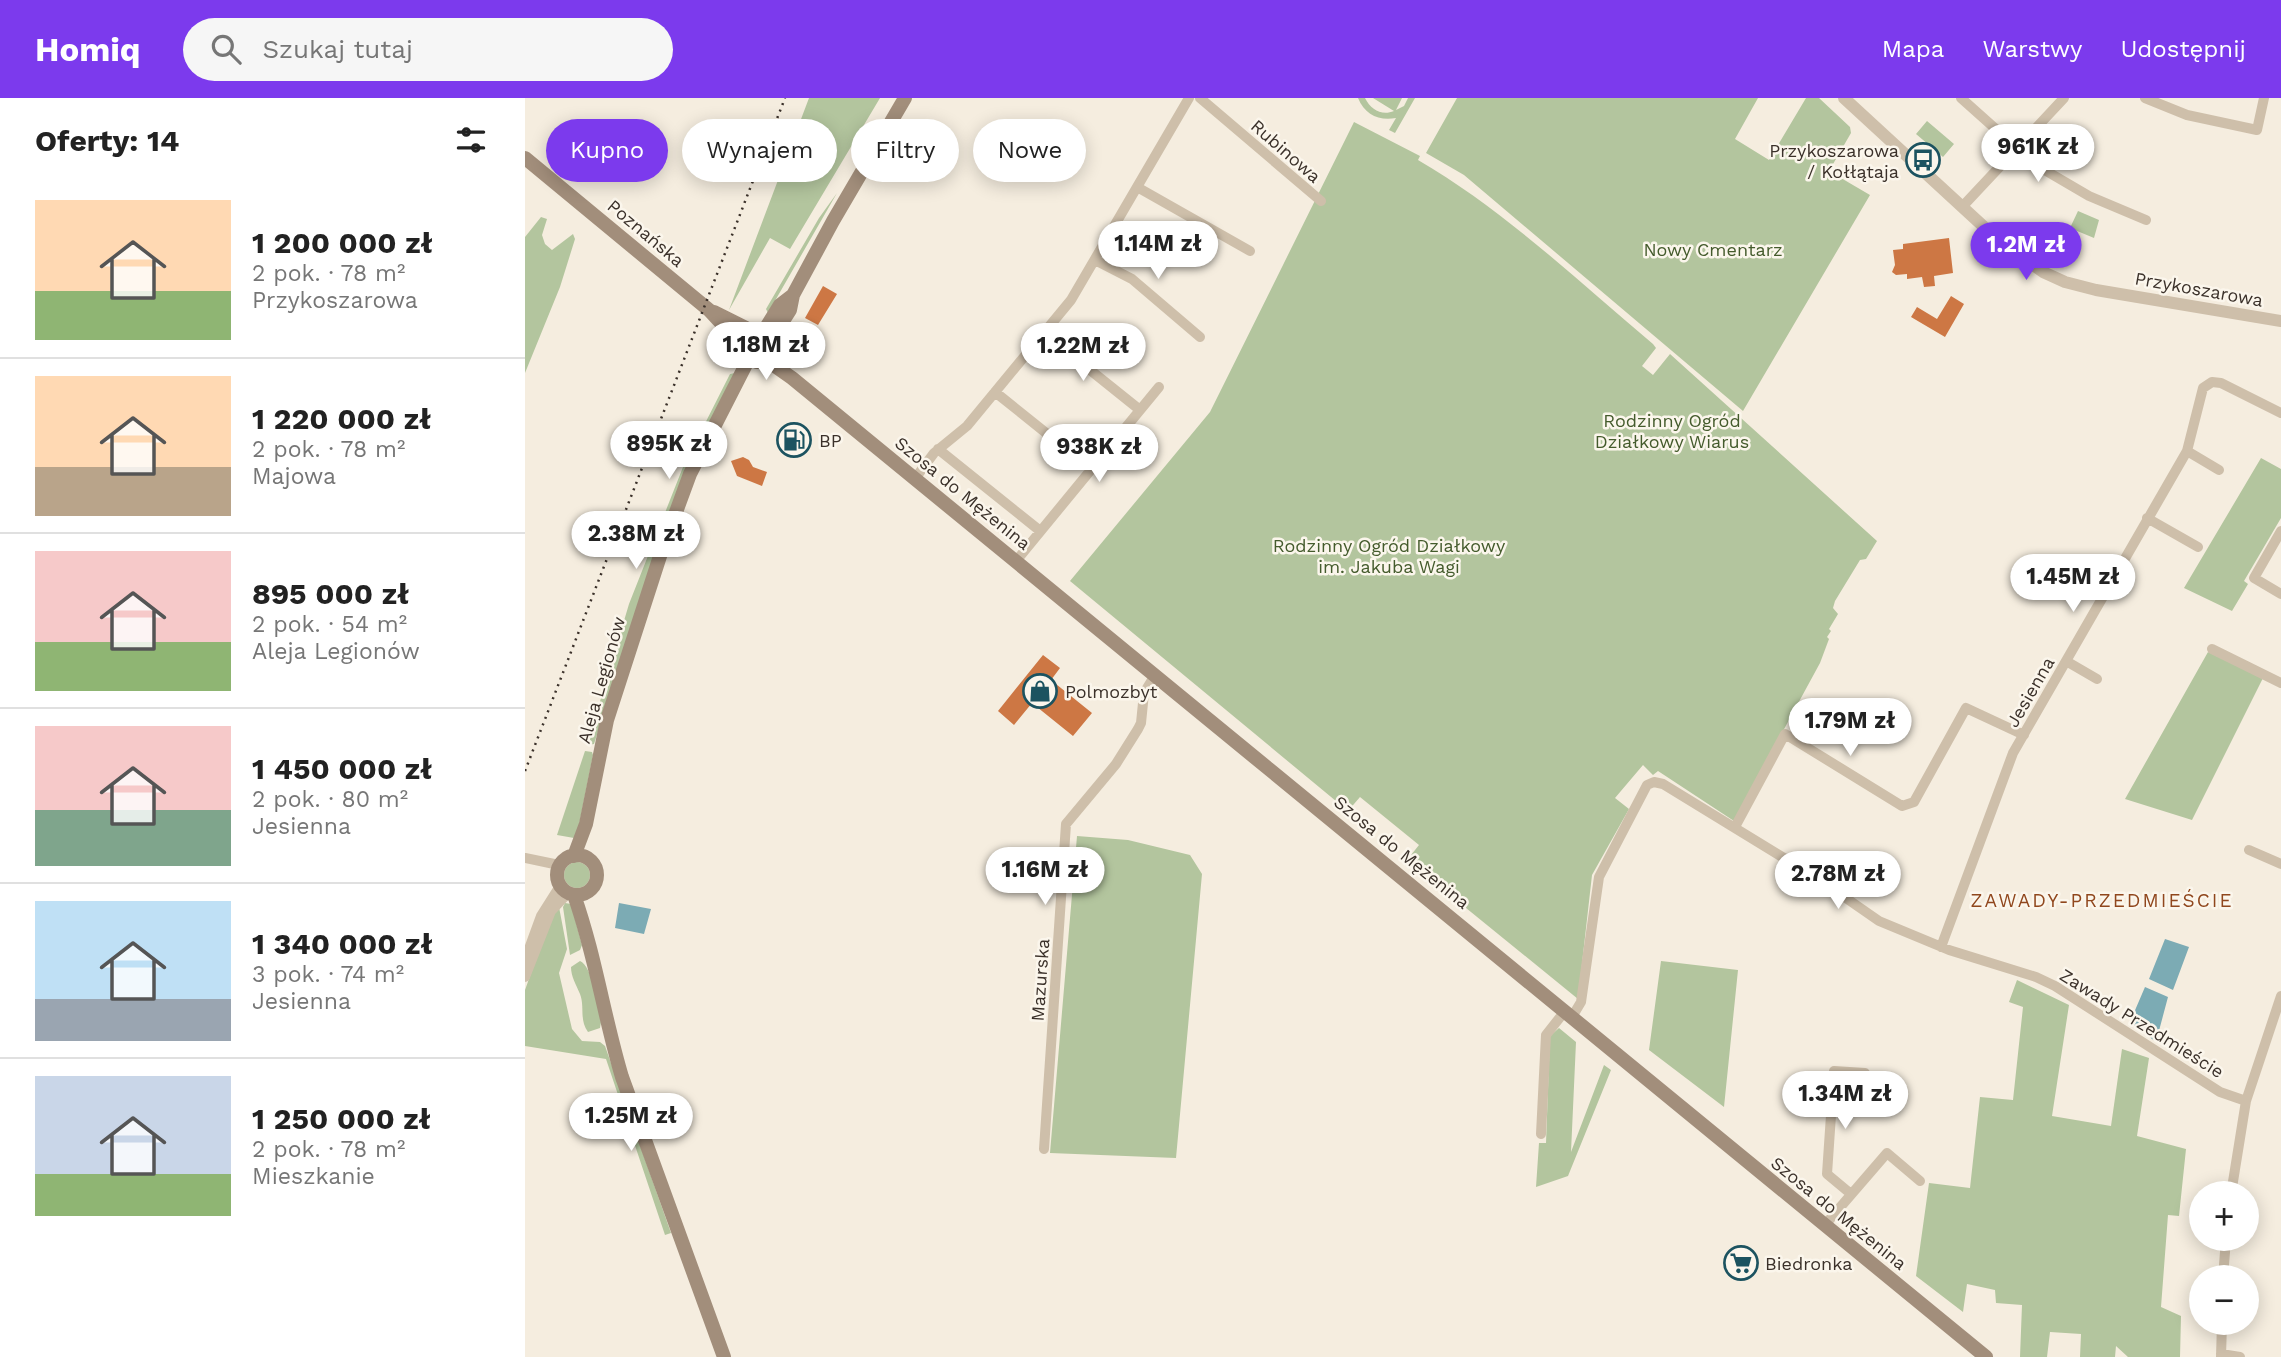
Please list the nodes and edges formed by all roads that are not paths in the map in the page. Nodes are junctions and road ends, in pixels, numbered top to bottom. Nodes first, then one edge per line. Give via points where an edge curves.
1 (905, 98) edge
2 (1189, 98) edge
3 (1200, 98) edge
4 (1844, 98) edge
5 (1961, 98) edge
6 (2064, 98) edge
7 (2145, 98) edge
8 (2264, 98) edge
9 (2017, 150) junction
10 (525, 158) edge
11 (1137, 187) junction
12 (1321, 201) dead end
13 (1962, 207) junction
14 (2146, 220) dead end
15 (1250, 251) dead end
16 (1095, 260) junction
17 (2281, 321) edge
18 (1044, 332) junction
19 (1200, 337) dead end
20 (760, 348) junction
21 (1159, 387) dead end
22 (995, 392) junction
23 (1140, 410) junction
24 (2281, 414) edge
25 (938, 449) junction
26 (2187, 451) junction
27 (1091, 469) junction
28 (2219, 470) dead end
29 (914, 480) junction
30 (2147, 518) junction
31 (1039, 530) junction
32 (2281, 531) edge
33 (2198, 547) dead end
34 (1016, 561) junction
35 (2281, 594) edge
36 (2212, 649) dead end
37 (2066, 661) junction
38 (1155, 675) junction
39 (2097, 679) dead end
40 (2281, 683) edge
41 (2024, 735) junction
42 (1735, 827) junction
43 (2249, 850) dead end
44 (581, 857) junction
45 (525, 858) edge
46 (2281, 864) edge
47 (559, 865) junction
48 (572, 891) junction
49 (1941, 947) junction
50 (525, 960) edge
51 (525, 977) edge
52 (2281, 996) edge
53 (1569, 1014) junction
54 (2277, 1022) edge
55 (1865, 1073) dead end
56 (2246, 1101) junction
57 (1541, 1134) dead end
58 (1044, 1149) dead end
59 (1920, 1181) dead end
60 (2233, 1181) edge
61 (1851, 1194) junction
62 (1824, 1226) junction
63 (2222, 1335) edge
64 (2221, 1355) edge
65 (724, 1357) edge
66 (1986, 1357) edge
67 (2240, 1357) edge

1 - 20 main road, Aleja Legionów via 793,295 790,310
2 - 11 street
3 - 12 street, Rubinowa
4 - 13 street, Przykoszarowa
5 - 9 street
6 - 9 street
7 - 8 street via 2187,115 2257,130
9 - 13 street
9 - 14 street via 2070,185
10 - 20 main road, Poznańska via 709,310 739,324
11 - 15 street
11 - 16 street
13 - 17 street, Przykoszarowa via 2022,260 2065,282
16 - 18 street via 1071,300
16 - 19 street via 1132,279
18 - 22 street
18 - 23 street
20 - 29 main road, Szosa do Mężenina
20 - 44 main road, Aleja Legionów via 690,474 661,553 607,720
21 - 23 street
22 - 25 street via 967,426
22 - 27 street
23 - 27 street
24 - 26 street, Jesienna via 2212,382 2203,388
25 - 29 street
25 - 31 street
26 - 28 street
26 - 30 street, Jesienna
27 - 31 street
29 - 34 main road, Szosa do Mężenina
30 - 33 street
30 - 37 street, Jesienna
31 - 34 street
32 - 35 street via 2254,578
34 - 38 main road, Szosa do Mężenina
36 - 40 street
37 - 39 street
37 - 41 street, Jesienna
38 - 53 main road, Szosa do Mężenina
38 - 58 street, Mazurska via 1144,693 1138,729 1116,764 1066,824
41 - 42 street via 1966,708 1914,802 1902,806 1785,734
41 - 49 street, Jesienna via 2004,773
42 - 49 street, Zawady Przedmieście via 1879,921
42 - 53 street, Zawady Przedmieście via 1663,784 1647,785 1599,877 1581,1002
43 - 46 street
44 - 47 main road
44 - 48 main road via 596,873 594,884
45 - 47 street
47 - 48 main road via 557,879
48 - 50 street via 541,916
48 - 51 street via 551,911
48 - 65 main road via 588,935 622,1077
49 - 56 street, Zawady Przedmieście via 2055,986 2220,1092
52 - 54 street
53 - 57 street via 1546,1035
53 - 62 main road, Szosa do Mężenina
54 - 56 street
55 - 61 street via 1834,1071 1827,1174
56 - 60 street
59 - 61 street via 1887,1153
61 - 62 street
62 - 66 main road, Szosa do Mężenina
63 - 64 street
64 - 67 street

